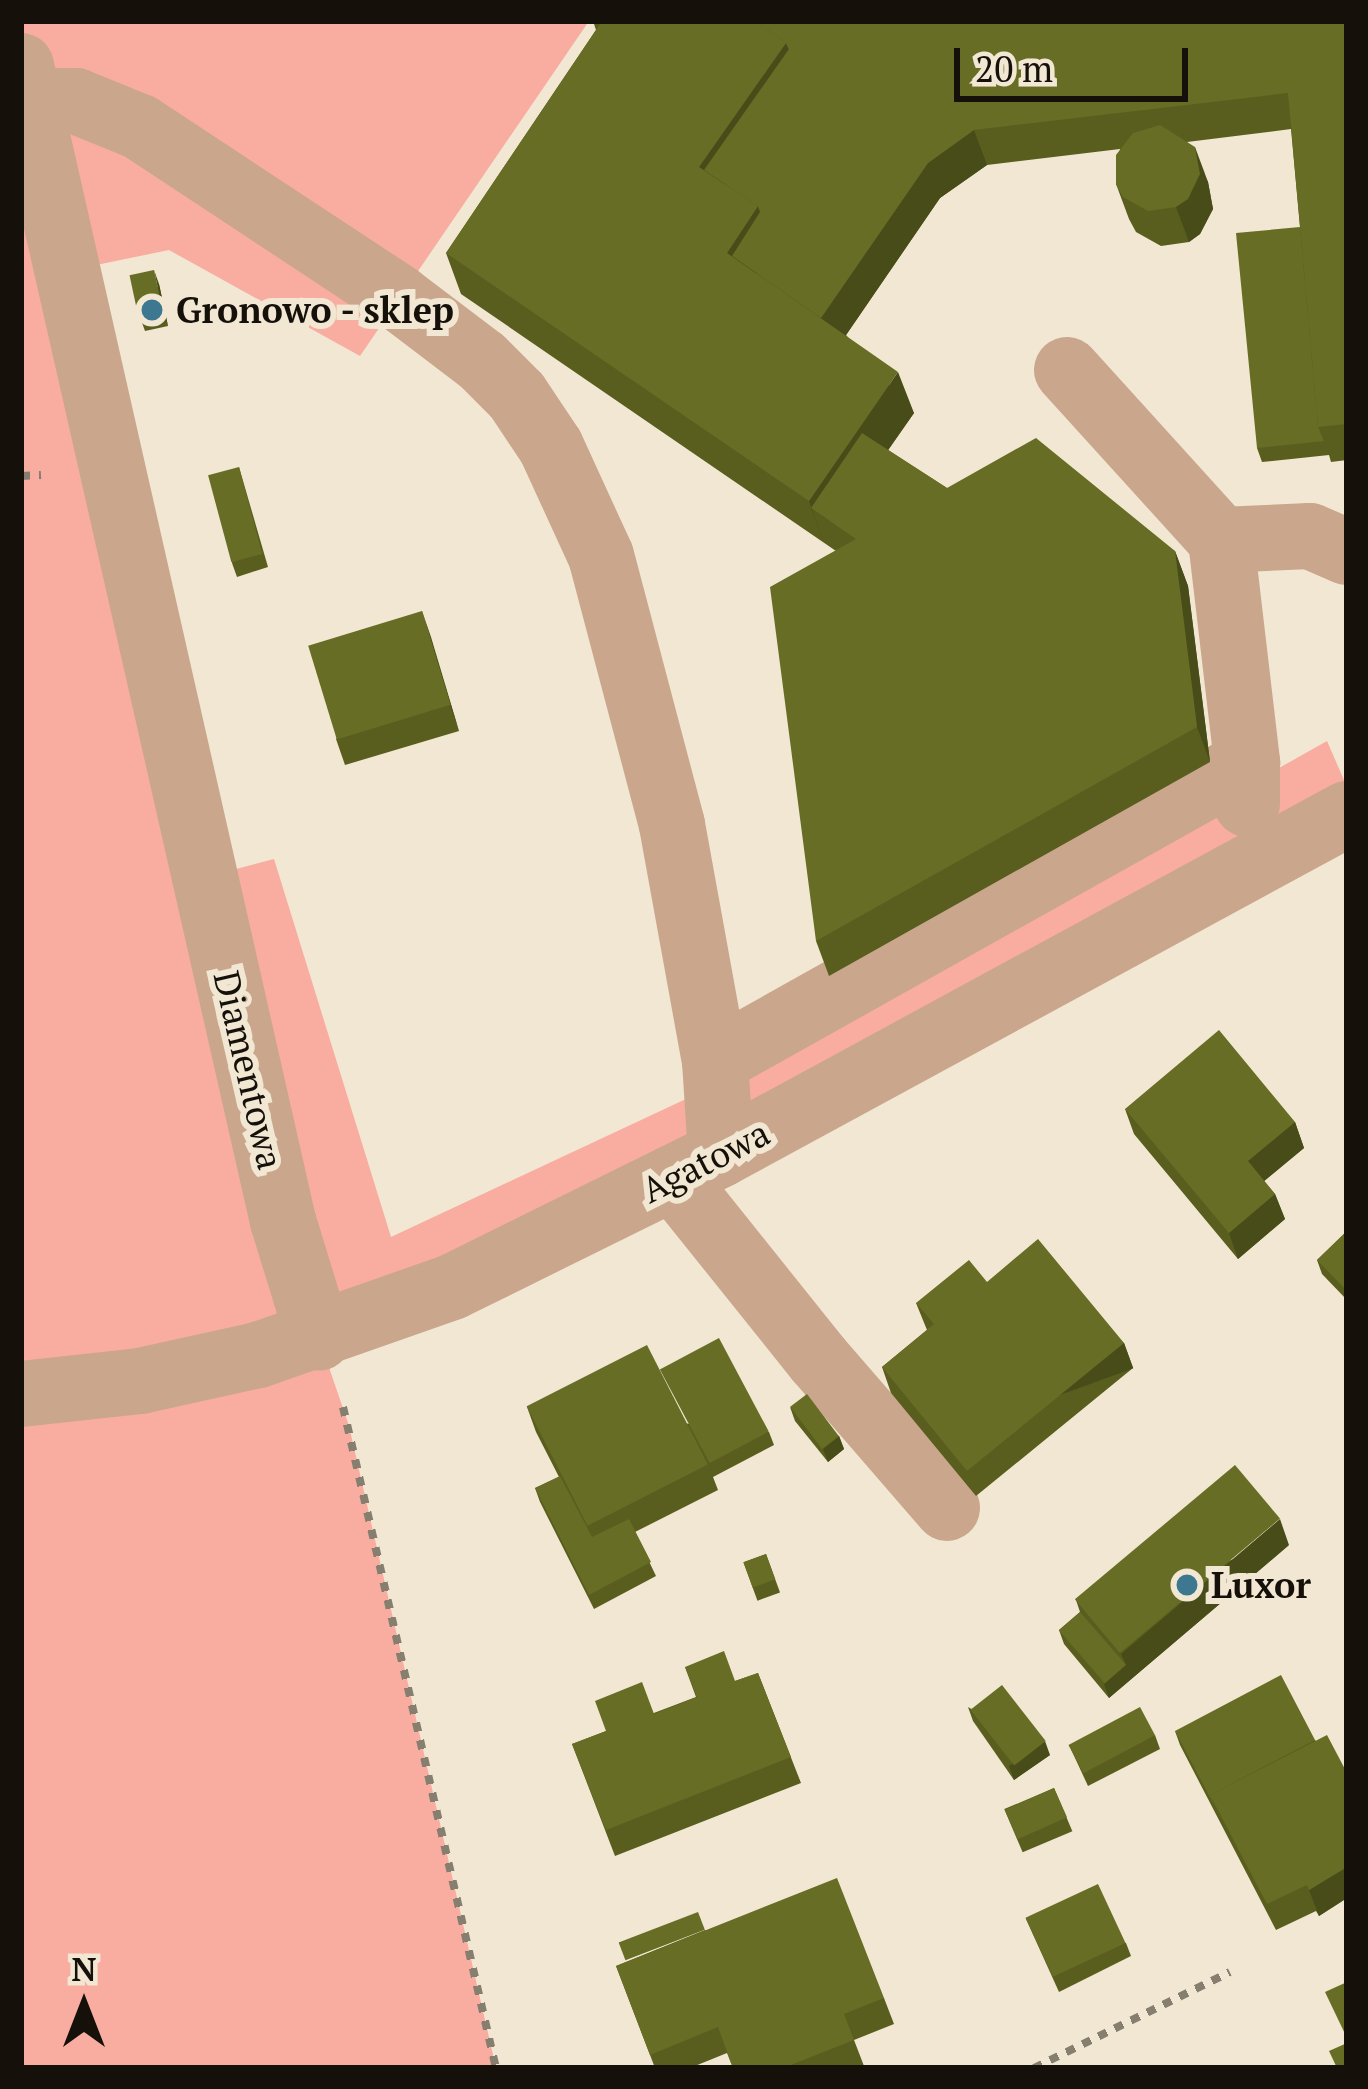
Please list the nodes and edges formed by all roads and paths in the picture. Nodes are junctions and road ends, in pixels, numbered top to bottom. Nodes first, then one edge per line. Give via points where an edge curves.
1 (25, 83) edge
2 (1067, 370) dead end
3 (1221, 540) junction
4 (1347, 552) edge
5 (1247, 764) junction
6 (1347, 814) edge
7 (1240, 873) junction
8 (715, 1061) junction
9 (697, 1166) junction
10 (319, 1338) junction
11 (21, 1394) edge
12 (946, 1508) dead end
13 (1230, 1972) dead end
14 (496, 2068) edge
15 (1034, 2068) edge

1 - 8 street via 140,127 400,298 517,396 601,556 672,825
1 - 10 street, Diamentowa via 283,1221
2 - 3 street
3 - 4 street via 1310,536
3 - 5 street
5 - 7 street
5 - 8 street
6 - 7 street, Agatowa
7 - 9 street, Agatowa
8 - 9 street
9 - 10 street, Agatowa via 452,1287
9 - 12 street via 818,1359
10 - 11 street, Agatowa via 140,1382
10 - 14 path via 349,1426
13 - 15 path

